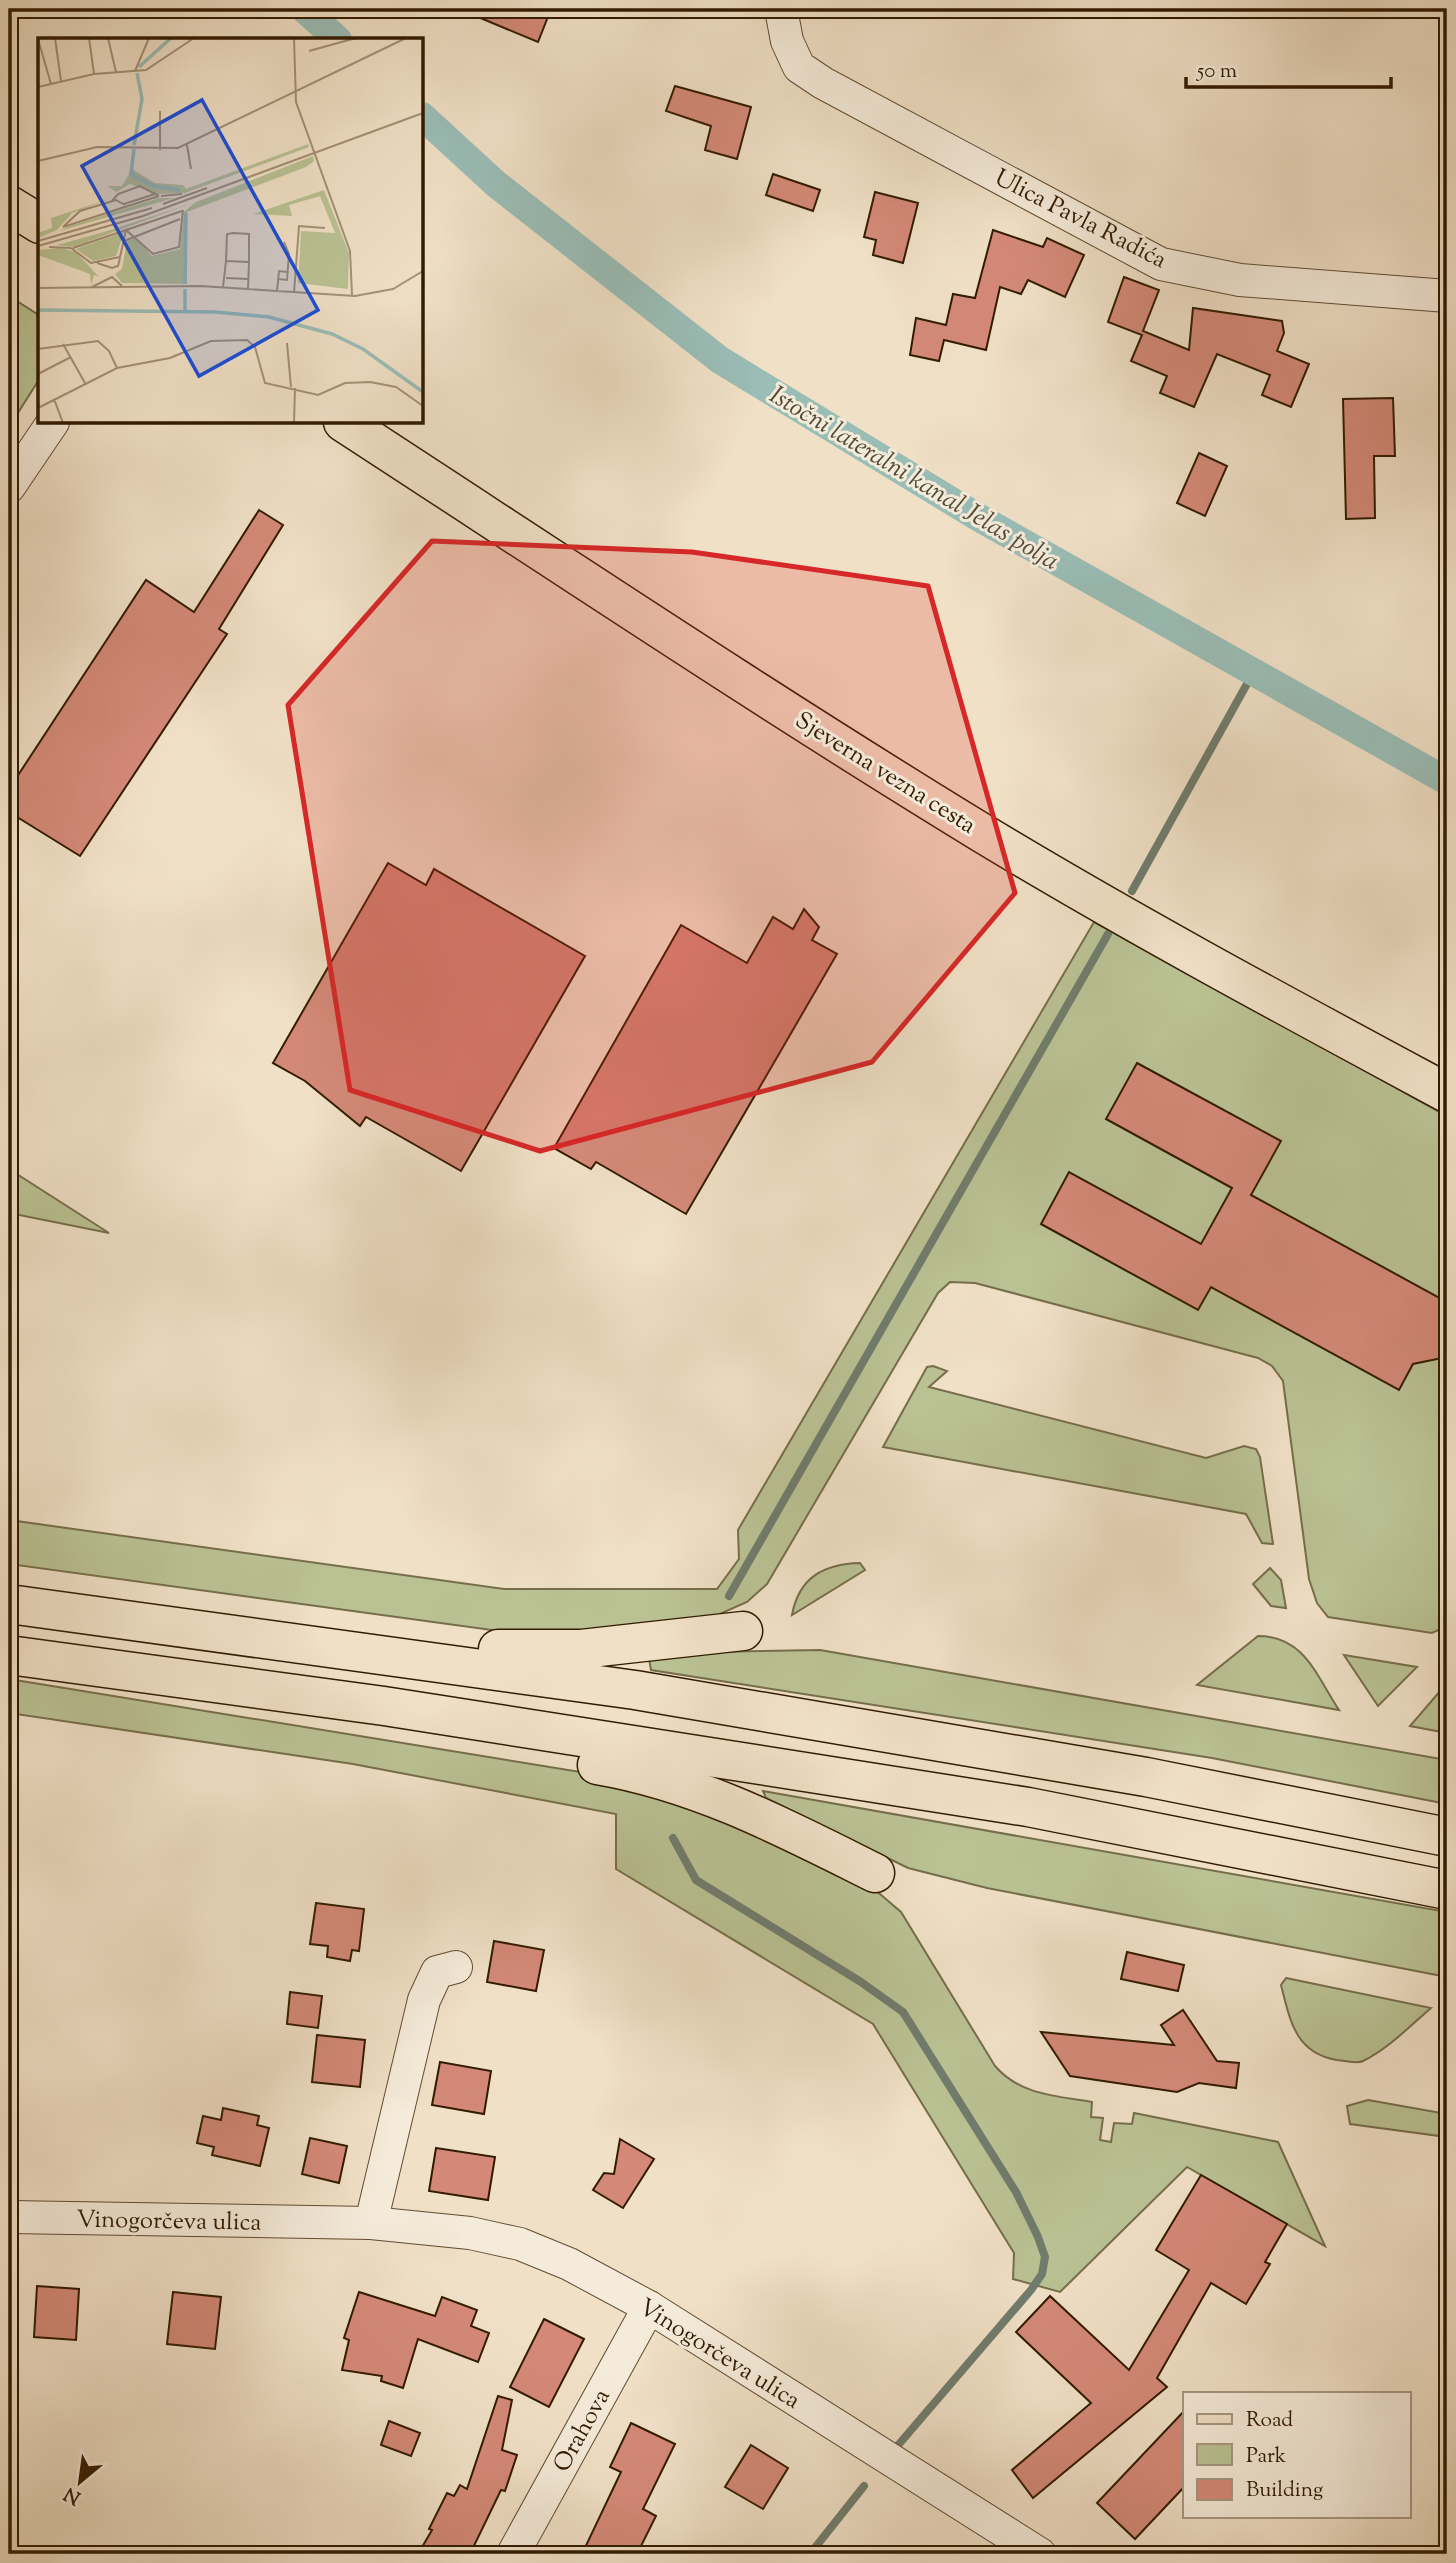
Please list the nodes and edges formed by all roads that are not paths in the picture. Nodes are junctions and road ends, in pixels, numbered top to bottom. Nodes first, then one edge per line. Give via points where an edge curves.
1 (781, 9) edge
2 (9, 205) edge
3 (38, 224) edge
4 (1447, 296) edge
5 (52, 424) edge
6 (346, 424) edge
7 (9, 488) edge
8 (1447, 1093) edge
9 (9, 1604) edge
10 (743, 1631) dead end
11 (228, 1632) junction
12 (9, 1655) edge
13 (384, 1706) junction
14 (1447, 1837) edge
15 (875, 1874) dead end
16 (1447, 1890) edge
17 (456, 1967) dead end
18 (9, 2217) edge
19 (372, 2223) junction
20 (649, 2307) junction
21 (513, 2554) edge
22 (1040, 2554) edge

1 - 4 street, Ulica Pavla Radića via 799,67 1161,264 1240,280
2 - 3 main road
5 - 7 street
6 - 8 main road, Sjeverna vezna cesta via 983,834 1153,933
9 - 11 main road
10 - 11 main road via 539,1651 307,1622
11 - 14 main road via 635,1690 1146,1777
12 - 13 main road
13 - 15 main road via 411,1722 477,1744 633,1771 701,1791
13 - 16 main road via 1028,1807
17 - 19 street via 438,1972 424,2000
18 - 19 street, Vinogorčeva ulica
19 - 20 street, Vinogorčeva ulica via 470,2233 520,2244 569,2264
20 - 21 street, Orahova
20 - 22 street, Vinogorčeva ulica

